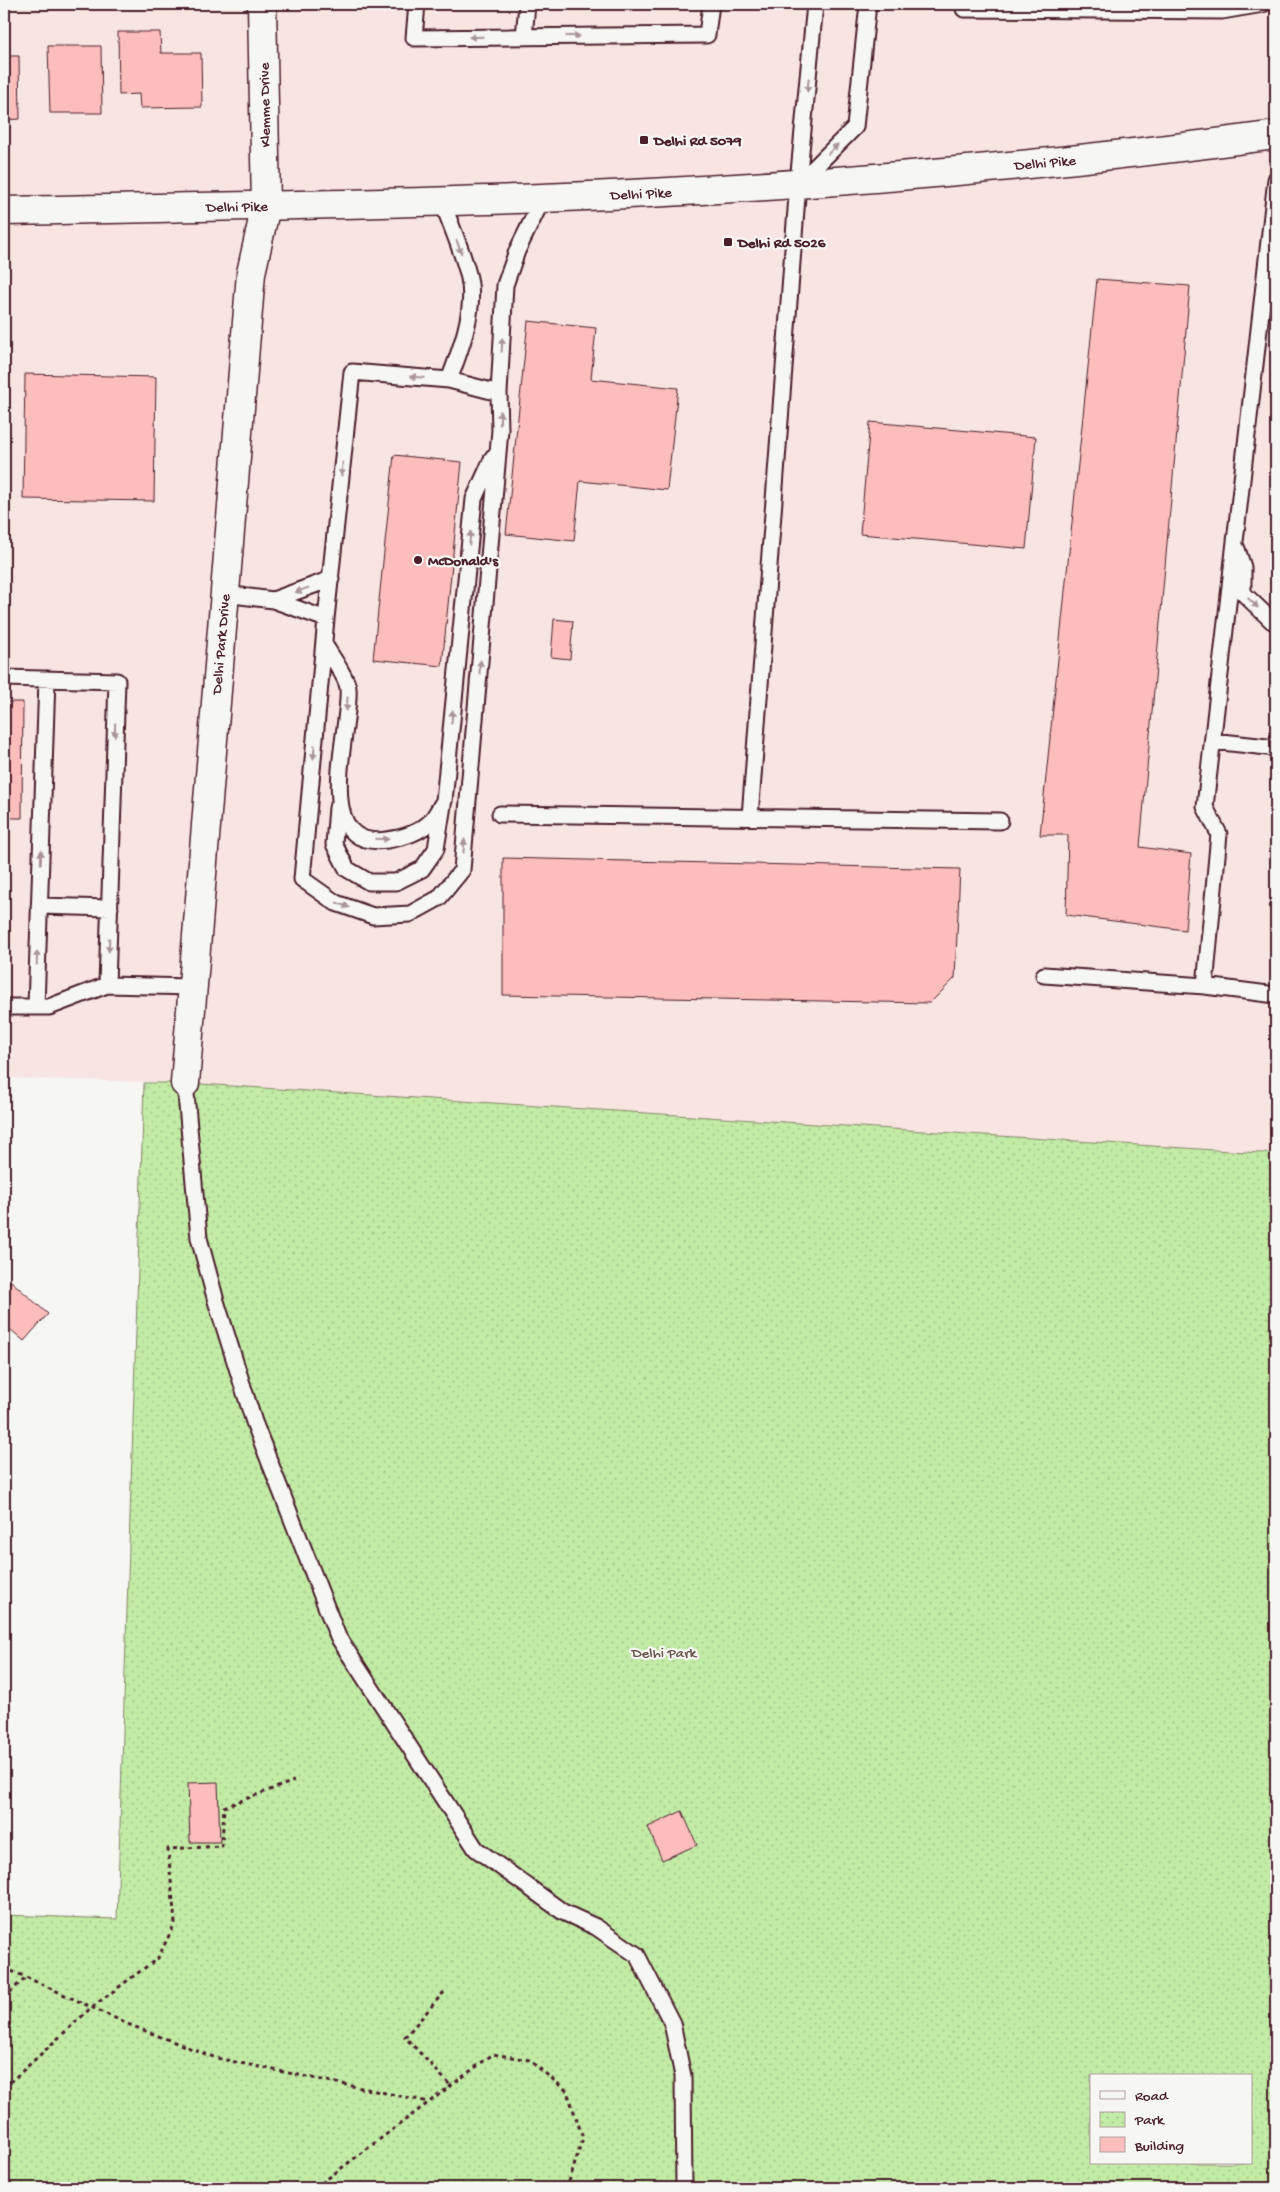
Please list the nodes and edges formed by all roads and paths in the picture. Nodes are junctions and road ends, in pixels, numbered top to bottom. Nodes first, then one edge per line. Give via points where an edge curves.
1 (262, 4) edge
2 (417, 4) edge
3 (527, 4) edge
4 (711, 4) edge
5 (815, 4) edge
6 (868, 4) edge
7 (964, 4) edge
8 (1263, 4) edge
9 (1223, 8) edge
10 (524, 37) junction
11 (1276, 135) edge
12 (1276, 179) edge
13 (798, 183) junction
14 (542, 198) junction
15 (442, 201) junction
16 (266, 206) junction
17 (4, 212) edge
18 (448, 380) junction
19 (499, 393) junction
20 (499, 445) junction
21 (1235, 543) junction
22 (330, 579) junction
23 (224, 594) junction
24 (273, 600) junction
25 (326, 619) junction
26 (1276, 621) edge
27 (324, 644) junction
28 (4, 678) edge
29 (47, 679) junction
30 (1213, 741) junction
31 (1276, 748) edge
32 (338, 792) junction
33 (444, 801) junction
34 (500, 814) dead end
35 (750, 817) junction
36 (1000, 821) dead end
37 (39, 906) junction
38 (110, 908) junction
39 (1044, 974) dead end
40 (107, 985) junction
41 (1205, 986) junction
42 (192, 987) junction
43 (1276, 994) edge
44 (4, 1007) edge
45 (36, 1007) junction
46 (185, 1083) joint
47 (294, 1781) dead end
48 (4, 1968) edge
49 (26, 1977) junction
50 (444, 1992) dead end
51 (4, 1998) edge
52 (92, 2007) junction
53 (451, 2086) junction
54 (4, 2088) edge
55 (429, 2102) junction
56 (315, 2188) edge
57 (566, 2188) edge
58 (684, 2188) edge

1 - 16 street, Klemme Drive
10 -> 2 lane via 414,38
3 - 10 lane
10 -> 4 lane via 707,35
5 -> 13 lane
13 -> 6 lane via 855,127
7 - 9 lane via 964,9
8 - 9 lane
11 - 13 street, Delhi Pike via 1153,152
12 - 21 lane
13 - 14 street, Delhi Pike
13 - 35 lane
14 - 15 street, Delhi Pike
19 -> 14 lane via 505,285 517,250
15 - 16 street, Delhi Pike
15 -> 18 lane via 470,280 464,340
16 - 17 street, Delhi Pike
16 - 23 street, Delhi Park Drive via 251,273
18 - 19 lane
18 -> 22 lane via 352,372
20 -> 19 lane
27 -> 20 lane via 302,879 336,903 373,916 410,914 440,898 462,870
33 -> 20 lane via 474,500
21 -> 26 lane via 1243,567 1242,593 1272,621
21 - 30 lane
22 -> 24 lane
22 - 25 lane
23 - 24 lane
23 - 42 street, Delhi Park Drive
24 - 25 lane
25 - 27 lane
27 -> 32 lane via 348,686
28 - 29 lane
37 -> 29 lane
29 -> 38 lane via 117,681
30 - 31 lane
30 - 41 lane via 1205,807 1219,834
32 -> 33 lane via 346,825 362,838 384,840 405,837 428,824
32 - 33 lane via 334,844 346,869 369,882 396,882 422,869 436,849
34 - 35 lane
35 - 36 lane
37 - 38 lane
45 -> 37 lane
38 -> 40 lane
39 - 41 lane
40 - 42 lane
40 - 45 lane via 50,1007
41 - 43 lane
42 - 46 street, Delhi Park Drive
44 - 45 lane
46 - 58 lane via 199,1238 216,1301 254,1422 338,1637 476,1849 563,1912 596,1927 637,1955 672,2023 683,2076
47 - 52 path via 224,1807 222,1846 168,1849 175,1923 158,1958
48 - 49 path
49 - 51 path
49 - 52 path
50 - 53 path via 405,2036
52 - 54 path
52 - 55 path via 216,2058
53 - 55 path
53 - 57 path via 493,2054 529,2060 567,2091 583,2138
55 - 56 path

